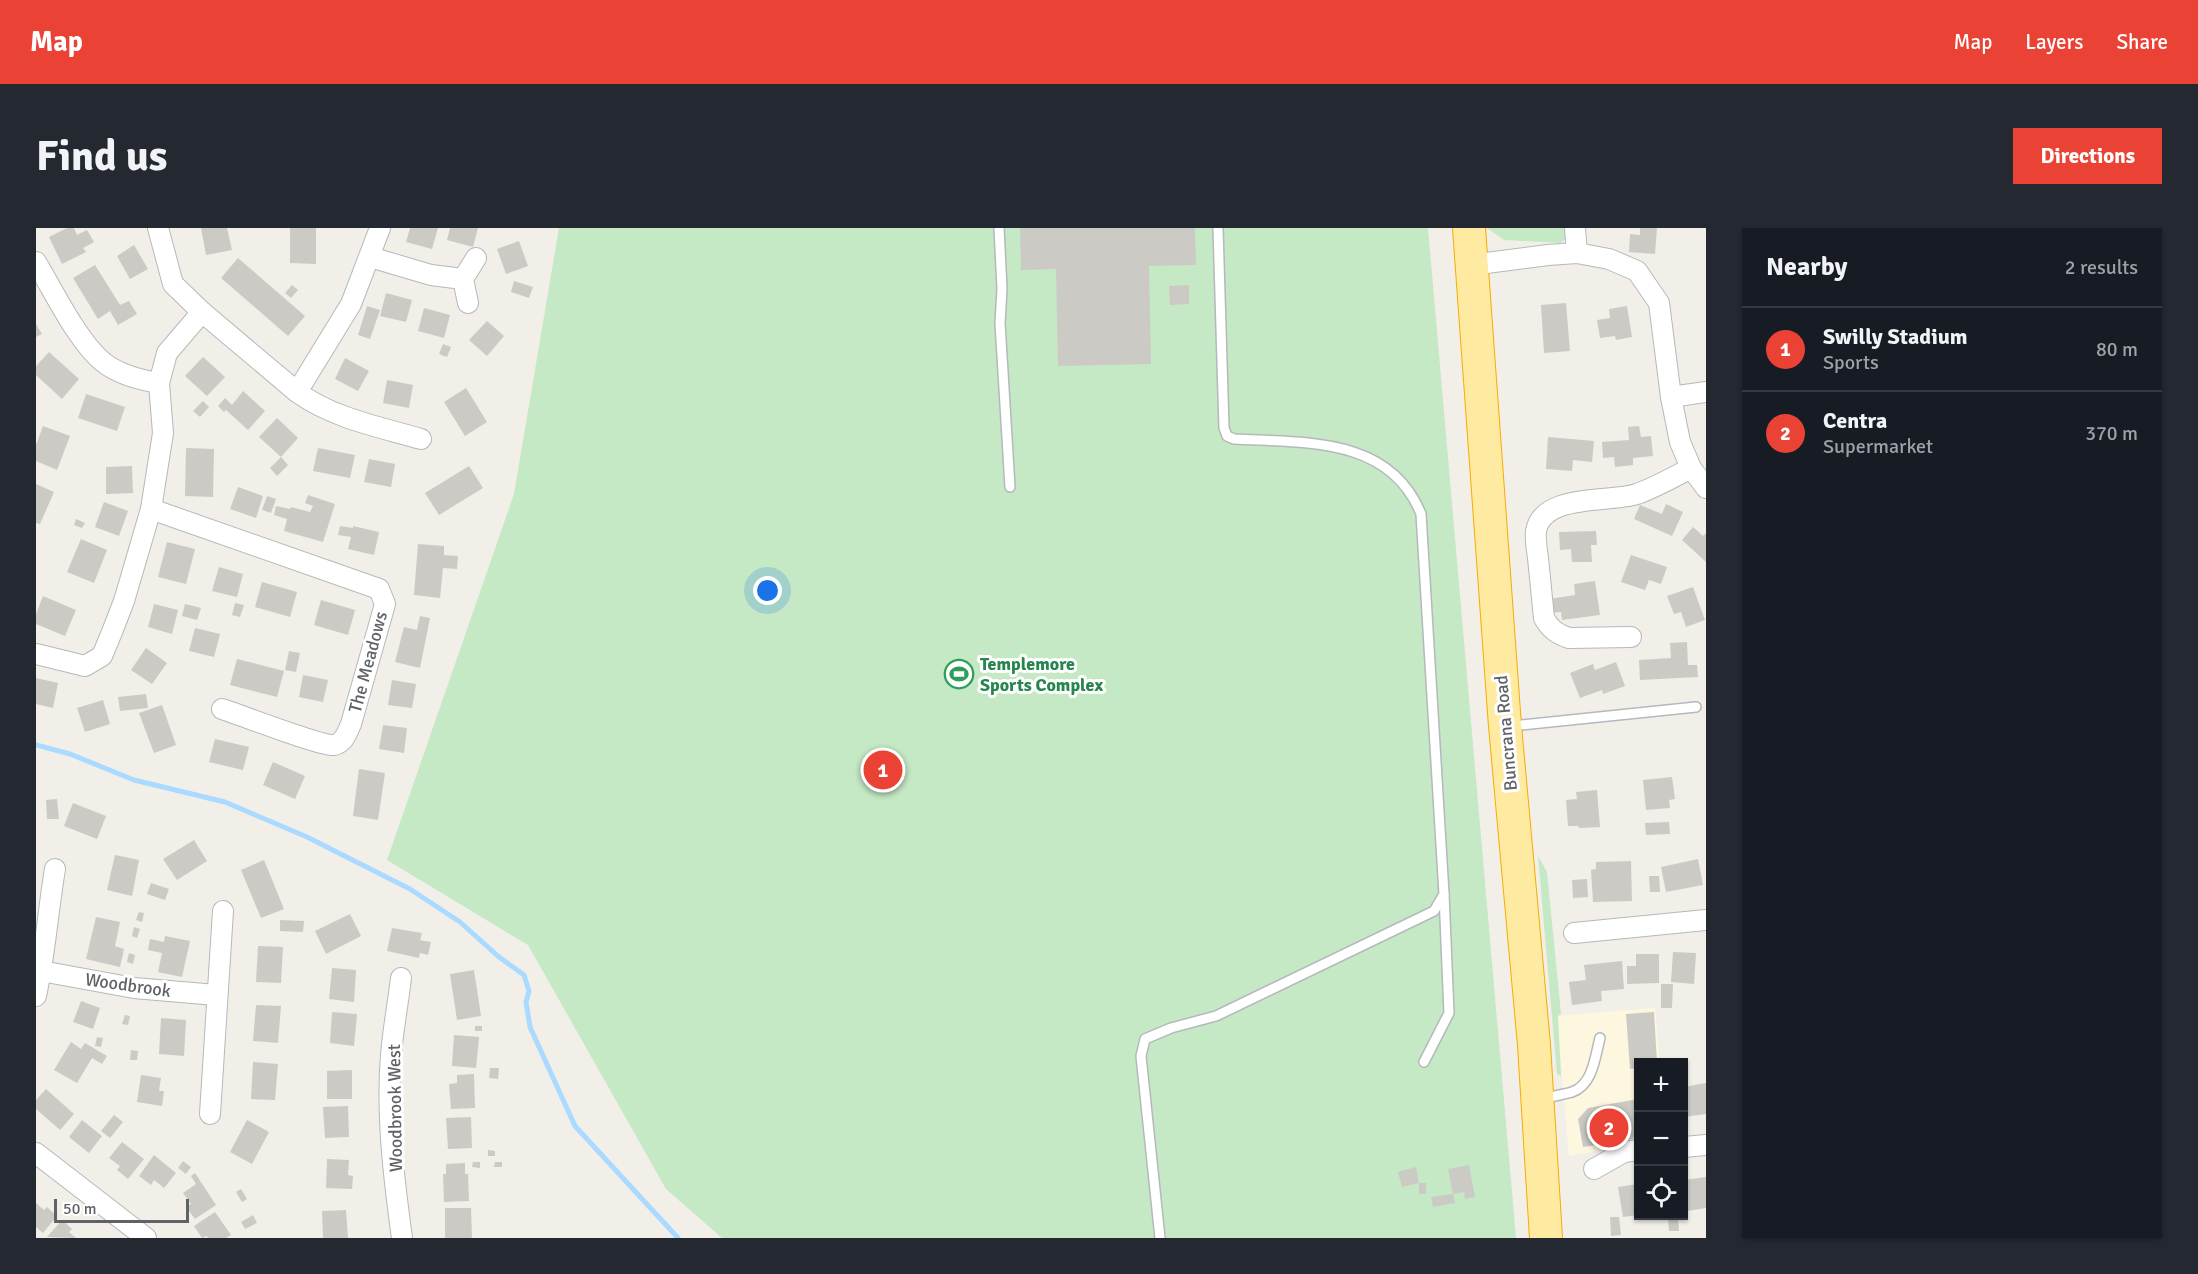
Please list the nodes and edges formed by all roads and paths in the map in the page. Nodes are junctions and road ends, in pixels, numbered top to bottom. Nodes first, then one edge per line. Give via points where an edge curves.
1 (158, 228) edge
2 (380, 228) edge
3 (999, 228) edge
4 (1218, 228) edge
5 (1468, 228) edge
6 (1575, 228) edge
7 (1578, 253) junction
8 (370, 258) junction
9 (476, 258) dead end
10 (36, 262) edge
11 (1471, 265) junction
12 (464, 279) junction
13 (468, 303) dead end
14 (202, 312) junction
15 (159, 383) junction
16 (297, 392) junction
17 (1706, 392) edge
18 (1671, 397) junction
19 (421, 439) dead end
20 (1691, 468) junction
21 (1010, 487) dead end
22 (1706, 488) edge
23 (151, 509) junction
24 (1631, 637) dead end
25 (36, 654) edge
26 (1696, 706) dead end
27 (222, 709) dead end
28 (1506, 726) junction
29 (55, 869) dead end
30 (1444, 894) junction
31 (223, 911) dead end
32 (1706, 920) edge
33 (1574, 933) dead end
34 (41, 972) junction
35 (401, 978) dead end
36 (216, 995) junction
37 (36, 996) edge
38 (1600, 1038) dead end
39 (1424, 1062) dead end
40 (1538, 1101) junction
41 (210, 1114) dead end
42 (1706, 1145) edge
43 (1688, 1147) edge
44 (1634, 1151) edge
45 (36, 1153) edge
46 (1594, 1168) dead end
47 (146, 1238) edge
48 (402, 1238) edge
49 (1160, 1238) edge
50 (1546, 1238) edge

1 - 14 street via 173,284
2 - 8 street
3 - 21 lane via 1000,324
4 - 30 lane via 1227,436 1328,444 1351,450 1391,471 1416,499 1421,514
5 - 11 highway, Buncrana Road
6 - 7 street
7 - 11 street
7 - 18 street via 1637,271 1659,303
8 - 12 street via 431,275
8 - 16 street via 351,304
9 - 12 street
10 - 15 street via 86,344 104,362 142,380
11 - 28 highway, Buncrana Road
12 - 13 street
14 - 15 street via 167,353
14 - 16 street
15 - 23 street via 163,433
16 - 19 street via 312,403 356,420
17 - 18 street
18 - 20 street via 1680,442
20 - 22 street
20 - 24 street via 1637,494 1556,506 1539,523 1536,538 1548,626 1569,638
23 - 25 street via 124,601 102,656 85,666
23 - 27 street, The Meadows via 379,588 385,604 345,739 334,745 317,741
26 - 28 lane
28 - 40 highway, Buncrana Road
29 - 34 street
30 - 39 lane via 1449,1013
30 - 49 lane via 1434,911 1216,1016 1145,1038 1141,1056
31 - 36 street
32 - 33 street
34 - 36 street, Woodbrook via 134,988
34 - 37 street
35 - 48 street, Woodbrook West via 391,1056 391,1116
36 - 41 street
38 - 40 lane via 1588,1079 1581,1088
40 - 50 highway, Buncrana Road
42 - 43 street
44 - 46 street
45 - 47 street

